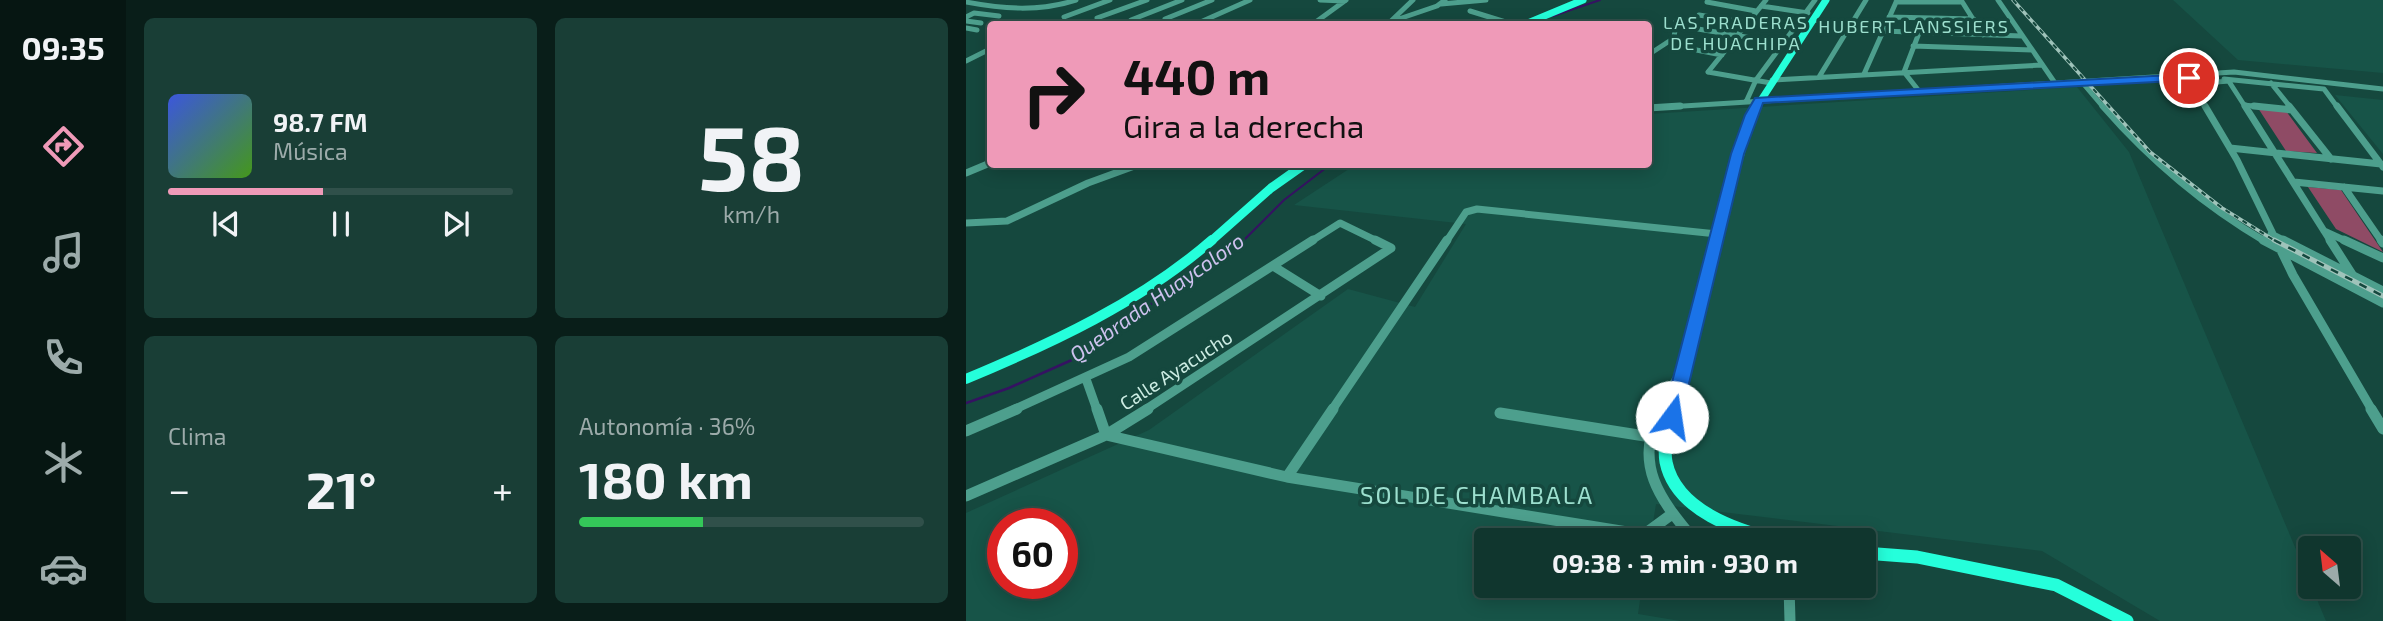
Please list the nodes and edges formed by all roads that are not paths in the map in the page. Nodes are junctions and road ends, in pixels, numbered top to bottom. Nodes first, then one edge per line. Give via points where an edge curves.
1 (1076, 0) edge
2 (1110, 0) edge
3 (1147, 0) edge
4 (1182, 0) edge
5 (1212, 0) edge
6 (1250, 0) edge
7 (1320, 0) edge
8 (1346, 0) edge
9 (1413, 0) edge
10 (1486, 0) edge
11 (1579, 0) edge
12 (1766, 0) edge
13 (1815, 0) edge
14 (1826, 0) edge
15 (1866, 0) edge
16 (1997, 0) edge
17 (1897, 1) edge
18 (1962, 1) edge
19 (966, 2) edge
20 (1443, 2) edge
21 (1707, 2) edge
22 (1759, 9) junction
23 (1470, 11) dead end
24 (1808, 13) junction
25 (1699, 15) dead end
26 (999, 16) dead end
27 (1064, 17) dead end
28 (1889, 17) junction
29 (966, 19) edge
30 (1097, 19) dead end
31 (1165, 19) dead end
32 (1974, 19) junction
33 (1131, 20) dead end
34 (1814, 20) junction
35 (1203, 21) edge
36 (1317, 21) edge
37 (1391, 21) edge
38 (1393, 21) edge
39 (1502, 21) edge
40 (1532, 21) edge
41 (1676, 21) dead end
42 (981, 23) dead end
43 (1748, 23) junction
44 (1849, 26) junction
45 (966, 28) edge
46 (1698, 29) dead end
47 (977, 30) dead end
48 (1882, 31) junction
49 (1919, 33) junction
50 (1983, 35) junction
51 (1738, 36) junction
52 (2022, 36) junction
53 (1783, 43) junction
54 (1913, 46) junction
55 (1652, 47) edge
56 (1681, 47) dead end
57 (1658, 49) junction
58 (987, 50) edge
59 (2032, 50) junction
60 (1652, 53) edge
61 (1721, 55) junction
62 (966, 61) edge
63 (2042, 65) junction
64 (1904, 72) junction
65 (1864, 74) junction
66 (2170, 76) junction
67 (1819, 77) junction
68 (1756, 80) junction
69 (2229, 80) junction
70 (2081, 81) junction
71 (1772, 82) junction
72 (2055, 83) junction
73 (2271, 83) junction
74 (2383, 89) edge
75 (1919, 91) junction
76 (1754, 103) junction
77 (2245, 105) junction
78 (1652, 108) edge
79 (2292, 110) junction
80 (2230, 148) junction
81 (2275, 153) junction
82 (2331, 159) junction
83 (987, 164) edge
84 (2382, 165) edge
85 (1129, 168) edge
86 (1300, 168) edge
87 (966, 173) edge
88 (2294, 182) junction
89 (2344, 187) junction
90 (2383, 191) edge
91 (966, 223) edge
92 (2325, 231) junction
93 (1717, 234) junction
94 (2272, 234) junction
95 (2383, 243) edge
96 (2280, 250) junction
97 (2383, 258) edge
98 (1273, 266) junction
99 (2353, 276) junction
100 (2383, 291) edge
101 (1321, 296) junction
102 (2383, 303) edge
103 (1685, 365) junction
104 (966, 379) edge
105 (1086, 379) junction
106 (1500, 414) dead end
107 (2383, 429) edge
108 (966, 431) edge
109 (1106, 435) junction
110 (1651, 437) junction
111 (1287, 477) junction
112 (966, 496) edge
113 (1672, 514) junction
114 (1597, 528) edge
115 (1653, 528) edge
116 (1684, 528) edge
117 (1735, 528) edge
118 (1876, 554) edge
119 (1789, 598) edge
120 (1790, 621) edge
121 (2127, 621) edge

1 - 19 street via 1041,7
2 - 27 street
3 - 30 street
4 - 33 street
5 - 31 street
6 - 35 street
7 - 8 street
8 - 36 street
9 - 37 street
10 - 20 street
11 - 40 main road
12 - 22 street
13 - 24 street
14 - 34 main road
15 - 44 street
16 - 52 street
17 - 18 street
17 - 28 street
18 - 32 street
20 - 38 street
21 - 22 street
22 - 24 street
22 - 43 street
23 - 39 street
24 - 53 street
25 - 43 street
26 - 29 street via 974,13
28 - 32 street
28 - 48 street
29 - 42 street
32 - 50 street
34 - 44 street
34 - 71 main road
41 - 57 street via 1676,37
43 - 51 street
44 - 48 street
44 - 67 street
45 - 47 street
46 - 51 street
48 - 49 street
48 - 65 street
49 - 50 street
49 - 54 street
50 - 52 street
51 - 53 street
51 - 61 street
52 - 59 street
53 - 68 street
54 - 59 street
54 - 64 street
55 - 57 street
56 - 61 street
57 - 60 street
58 - 62 street
59 - 63 street
61 - 68 street via 1707,72
63 - 64 street
63 - 72 street
64 - 65 street
64 - 75 street
65 - 67 street
66 - 69 street
66 - 70 street
66 - 74 street via 2234,72
67 - 71 street
68 - 71 street
68 - 76 street
69 - 73 street
69 - 77 street
69 - 80 street via 2192,84
70 - 72 street
70 - 96 street via 2157,165
71 - 76 main road
72 - 75 street
73 - 79 street
73 - 84 street via 2324,89
75 - 76 street
76 - 78 street
76 - 93 main road
77 - 79 street
77 - 81 street
79 - 82 street
80 - 81 street
80 - 94 street
81 - 82 street
81 - 88 street
82 - 84 street
83 - 87 street
85 - 91 street via 1007,221
86 - 104 main road via 1175,270 1065,334
88 - 89 street
88 - 92 street
89 - 90 street
89 - 95 street
92 - 97 street
92 - 99 street
93 - 103 main road
93 - 111 street via 1477,209 1466,212
94 - 96 street
94 - 99 street
96 - 102 street
96 - 107 street
98 - 101 street
98 - 101 street, Calle Ayacucho via 1340,223 1391,248
98 - 105 street
99 - 100 street
101 - 109 street, Calle Ayacucho
103 - 110 street via 1661,404
103 - 117 main road via 1665,443 1667,464 1681,490 1708,515
105 - 108 street
105 - 109 street
106 - 110 street
109 - 111 street
109 - 112 street, Calle Ayacucho
110 - 113 street via 1647,458
111 - 114 street
113 - 115 street
113 - 116 street
118 - 121 main road via 1917,557 2056,585
119 - 120 street

